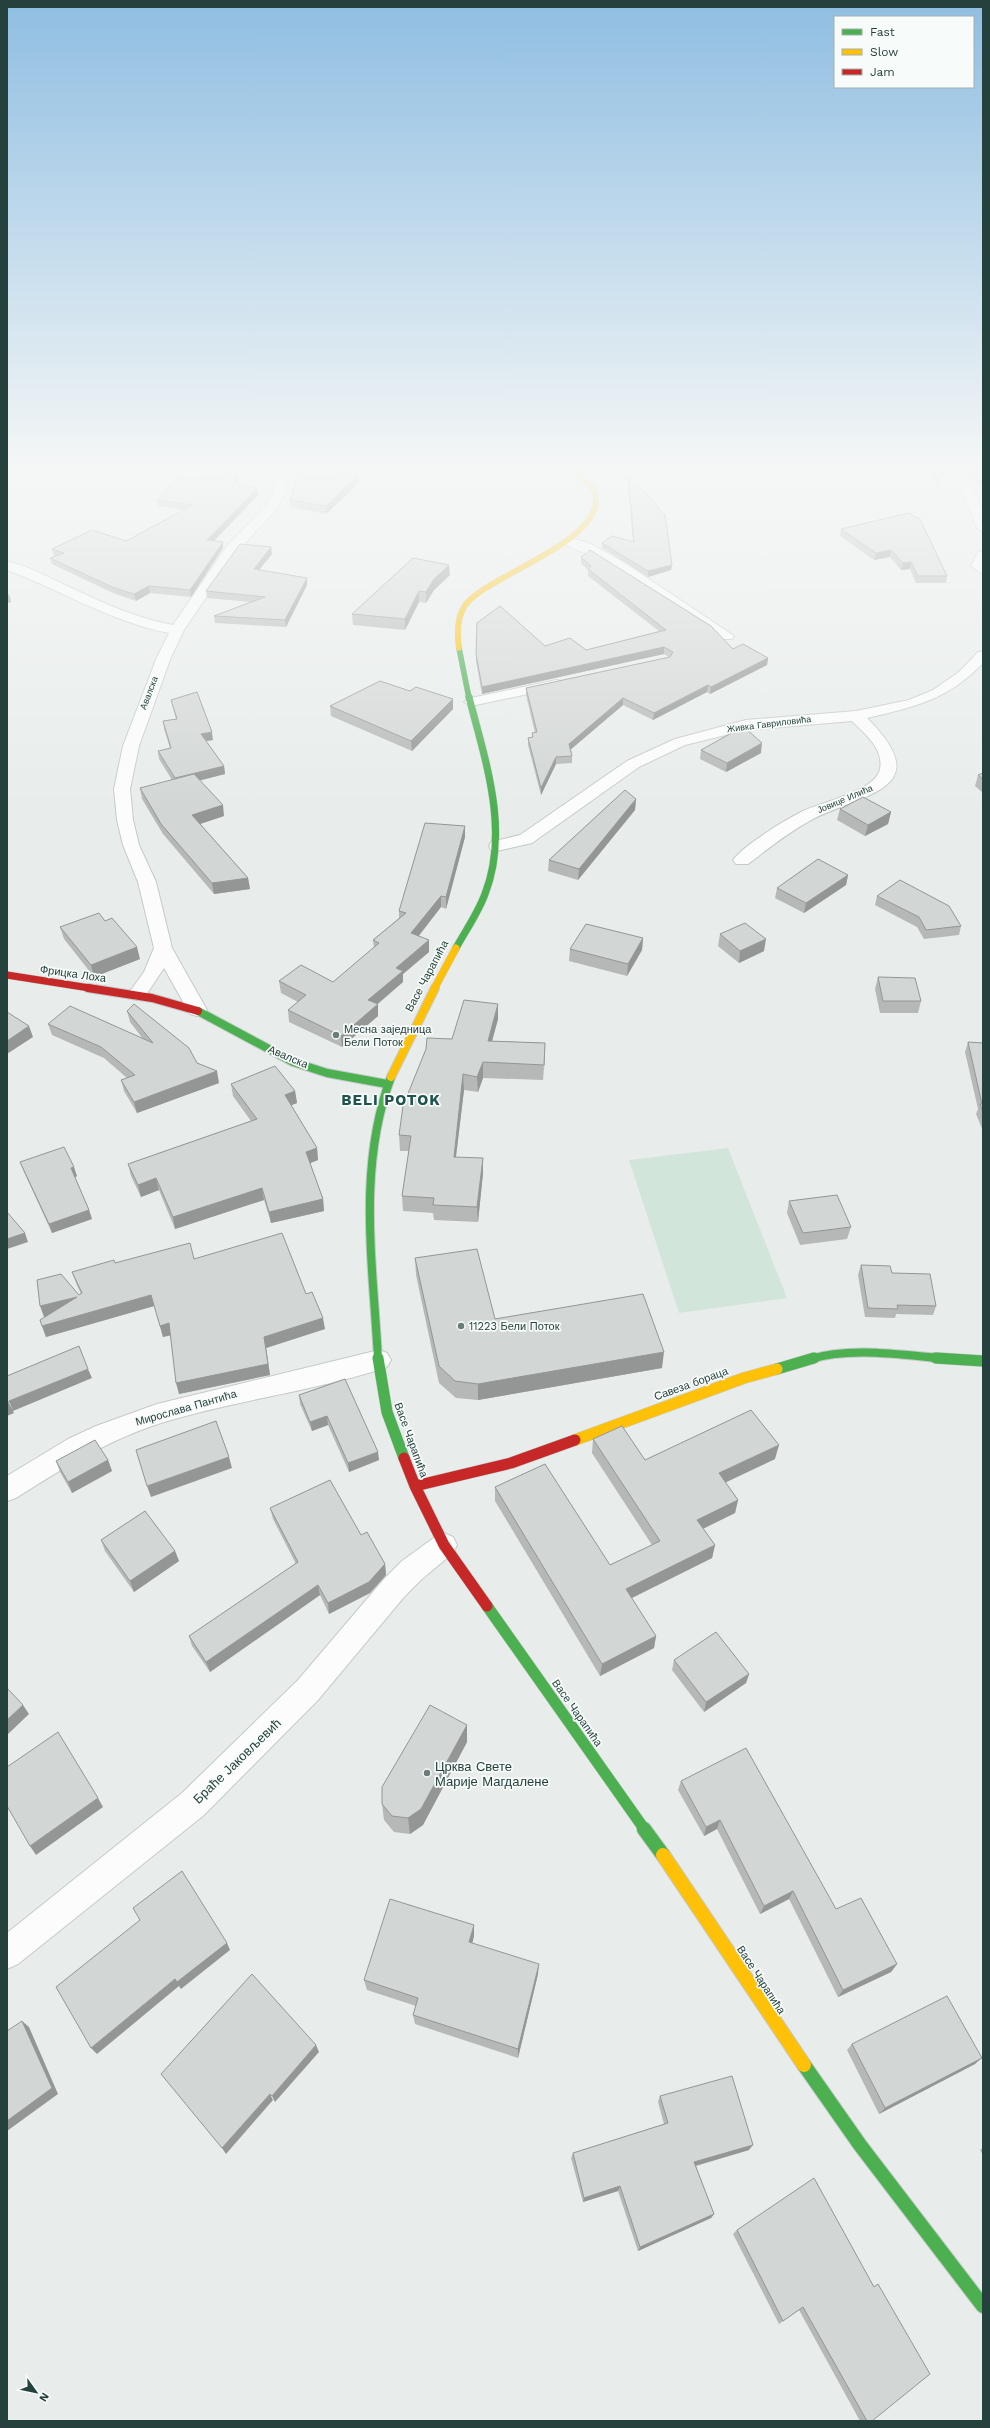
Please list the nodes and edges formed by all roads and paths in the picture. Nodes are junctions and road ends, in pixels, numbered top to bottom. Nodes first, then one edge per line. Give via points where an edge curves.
1 (46, 582) edge
2 (209, 582) edge
3 (490, 582) edge
4 (645, 582) edge
5 (177, 630) junction
6 (727, 636) dead end
7 (983, 656) edge
8 (566, 682) edge
9 (471, 702) junction
10 (856, 716) junction
11 (497, 846) junction
12 (742, 860) dead end
13 (163, 948) junction
14 (7, 975) edge
15 (137, 994) junction
16 (197, 1010) junction
17 (387, 1084) junction
18 (378, 1360) junction
19 (983, 1361) edge
20 (415, 1486) junction
21 (7, 1490) edge
22 (444, 1545) junction
23 (7, 1953) edge
24 (983, 2306) edge

1 - 5 street via 126,618 152,627
2 - 5 street, Авалска
3 - 9 street, Васе Чарапића via 475,593 459,618 458,640
4 - 6 street
5 - 13 street, Авалска via 143,711 131,746 122,789 131,845 147,882
7 - 10 street, Живка Гавриловића via 956,681 926,700
8 - 9 street
9 - 11 street, Васе Чарапића via 494,805
10 - 11 street, Живка Гавриловића via 746,725 680,742 633,764 535,834 515,843
10 - 12 street, Јовице Илића via 885,751 889,761 888,770 878,785 808,815
11 - 17 street, Васе Чарапића via 488,888 422,1011
13 - 15 street via 154,973
13 - 16 street, Авалска
14 - 15 street, Фрицка Лоха via 53,985
15 - 16 street, Авалска
16 - 17 street, Авалска via 293,1062 342,1077
17 - 18 street, Васе Чарапића via 376,1117 369,1200
18 - 20 street, Васе Чарапића via 387,1412
18 - 21 street, Мирослава Пантића via 157,1414 98,1436
19 - 20 street, Савеза бораца via 868,1353 820,1356 744,1378 511,1463
20 - 22 street, Васе Чарапића
22 - 23 street, Браће Јаковљевић via 394,1588 308,1690 193,1804
22 - 24 street, Васе Чарапића via 701,1909 816,2084

